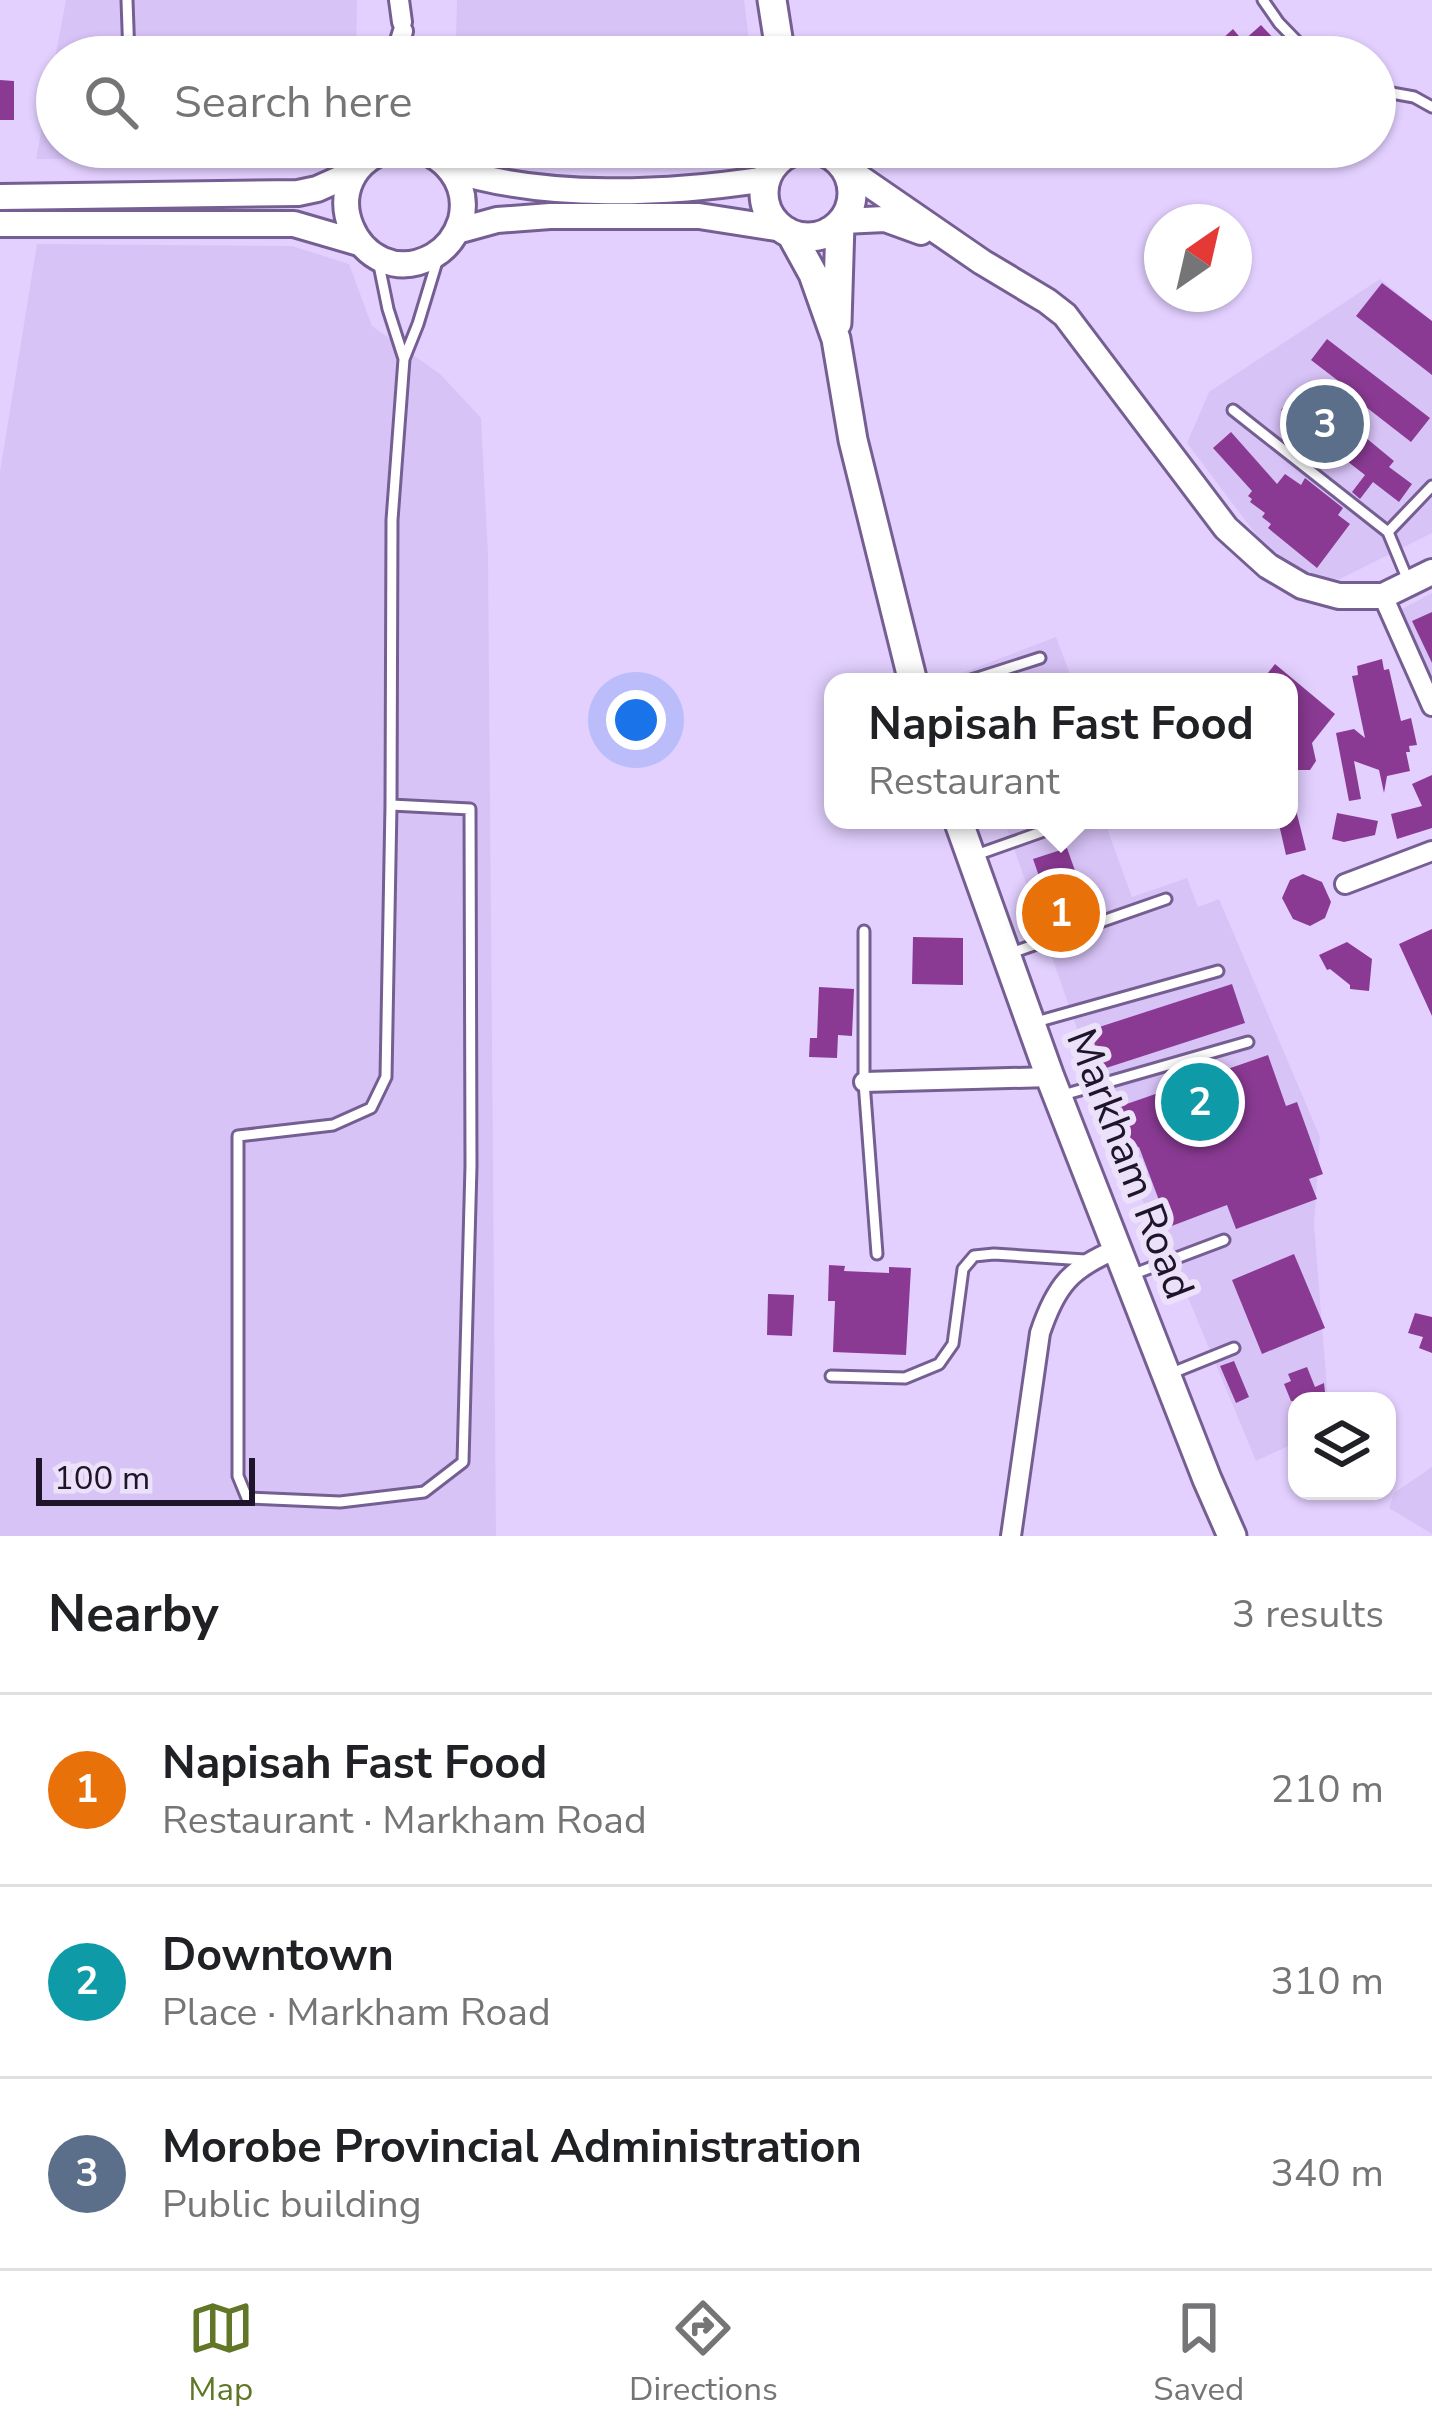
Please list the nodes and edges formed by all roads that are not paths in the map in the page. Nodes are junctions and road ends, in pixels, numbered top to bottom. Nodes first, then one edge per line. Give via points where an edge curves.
1 (127, 0) edge
2 (386, 0) edge
3 (399, 0) edge
4 (772, 0) edge
5 (1263, 0) edge
6 (402, 27) junction
7 (128, 36) edge
8 (400, 36) edge
9 (404, 36) edge
10 (778, 36) edge
11 (1292, 36) edge
12 (1396, 94) edge
13 (1432, 106) edge
14 (351, 168) edge
15 (359, 168) edge
16 (449, 168) edge
17 (464, 168) edge
18 (756, 168) edge
19 (770, 168) edge
20 (840, 168) edge
21 (847, 168) edge
22 (0, 196) edge
23 (842, 222) junction
24 (0, 224) edge
25 (457, 231) junction
26 (787, 232) junction
27 (368, 250) junction
28 (440, 253) junction
29 (982, 262) junction
30 (836, 339) junction
31 (404, 359) junction
32 (1234, 410) dead end
33 (1432, 486) edge
34 (1388, 532) junction
35 (1421, 578) edge
36 (1383, 596) junction
37 (1040, 658) dead end
38 (911, 673) edge
39 (993, 673) edge
40 (1432, 706) edge
41 (391, 805) junction
42 (961, 829) edge
43 (1050, 829) edge
44 (1432, 851) edge
45 (971, 857) junction
46 (1345, 884) dead end
47 (1166, 899) dead end
48 (863, 931) dead end
49 (1006, 955) junction
50 (1218, 971) dead end
51 (1031, 1023) junction
52 (1248, 1042) dead end
53 (864, 1082) junction
54 (1054, 1087) junction
55 (1224, 1240) dead end
56 (1118, 1250) junction
57 (877, 1254) dead end
58 (1090, 1260) junction
59 (1129, 1276) junction
60 (1234, 1348) dead end
61 (1167, 1375) junction
62 (832, 1376) dead end
63 (1011, 1536) edge
64 (1232, 1536) edge

1 - 7 lane
2 - 6 lane
3 - 6 street
4 - 10 main road
5 - 11 lane
6 - 8 street
6 - 9 street
12 - 13 lane
14 - 22 main road via 298,193
15 - 27 main road via 346,216
16 - 25 main road via 463,199
17 - 18 main road via 499,183 556,189 679,188
19 - 26 main road via 768,212
20 - 23 main road via 853,194
21 - 29 main road
23 - 26 main road via 817,236
23 - 29 main road via 894,221
23 - 30 main road
24 - 27 main road via 294,224
25 - 26 main road via 550,216 699,216
25 - 28 main road
26 - 30 main road via 813,274
27 - 28 main road via 409,264
27 - 31 lane
28 - 31 lane
29 - 36 main road via 1075,327 1250,552 1320,592
30 - 38 main road
31 - 41 lane via 392,520
32 - 34 lane
33 - 34 lane
34 - 35 lane
35 - 36 main road
36 - 40 street
37 - 39 lane
41 - 41 lane via 470,808 464,1462 424,1492 340,1502 247,1498 238,1476 238,1136 333,1125 370,1108 386,1077
42 - 45 main road, Markham Road
43 - 45 lane
44 - 46 street
45 - 49 main road, Markham Road
47 - 49 lane
48 - 53 lane
49 - 51 main road, Markham Road
50 - 51 lane
51 - 54 main road, Markham Road
52 - 54 lane
53 - 54 street
53 - 57 lane
54 - 56 main road, Markham Road
55 - 59 lane
56 - 58 street
56 - 59 main road, Markham Road
58 - 62 lane via 974,1256 963,1269 953,1345 939,1364 905,1378
58 - 63 street via 1072,1272 1040,1333
59 - 61 main road, Markham Road
60 - 61 lane
61 - 64 main road, Markham Road

